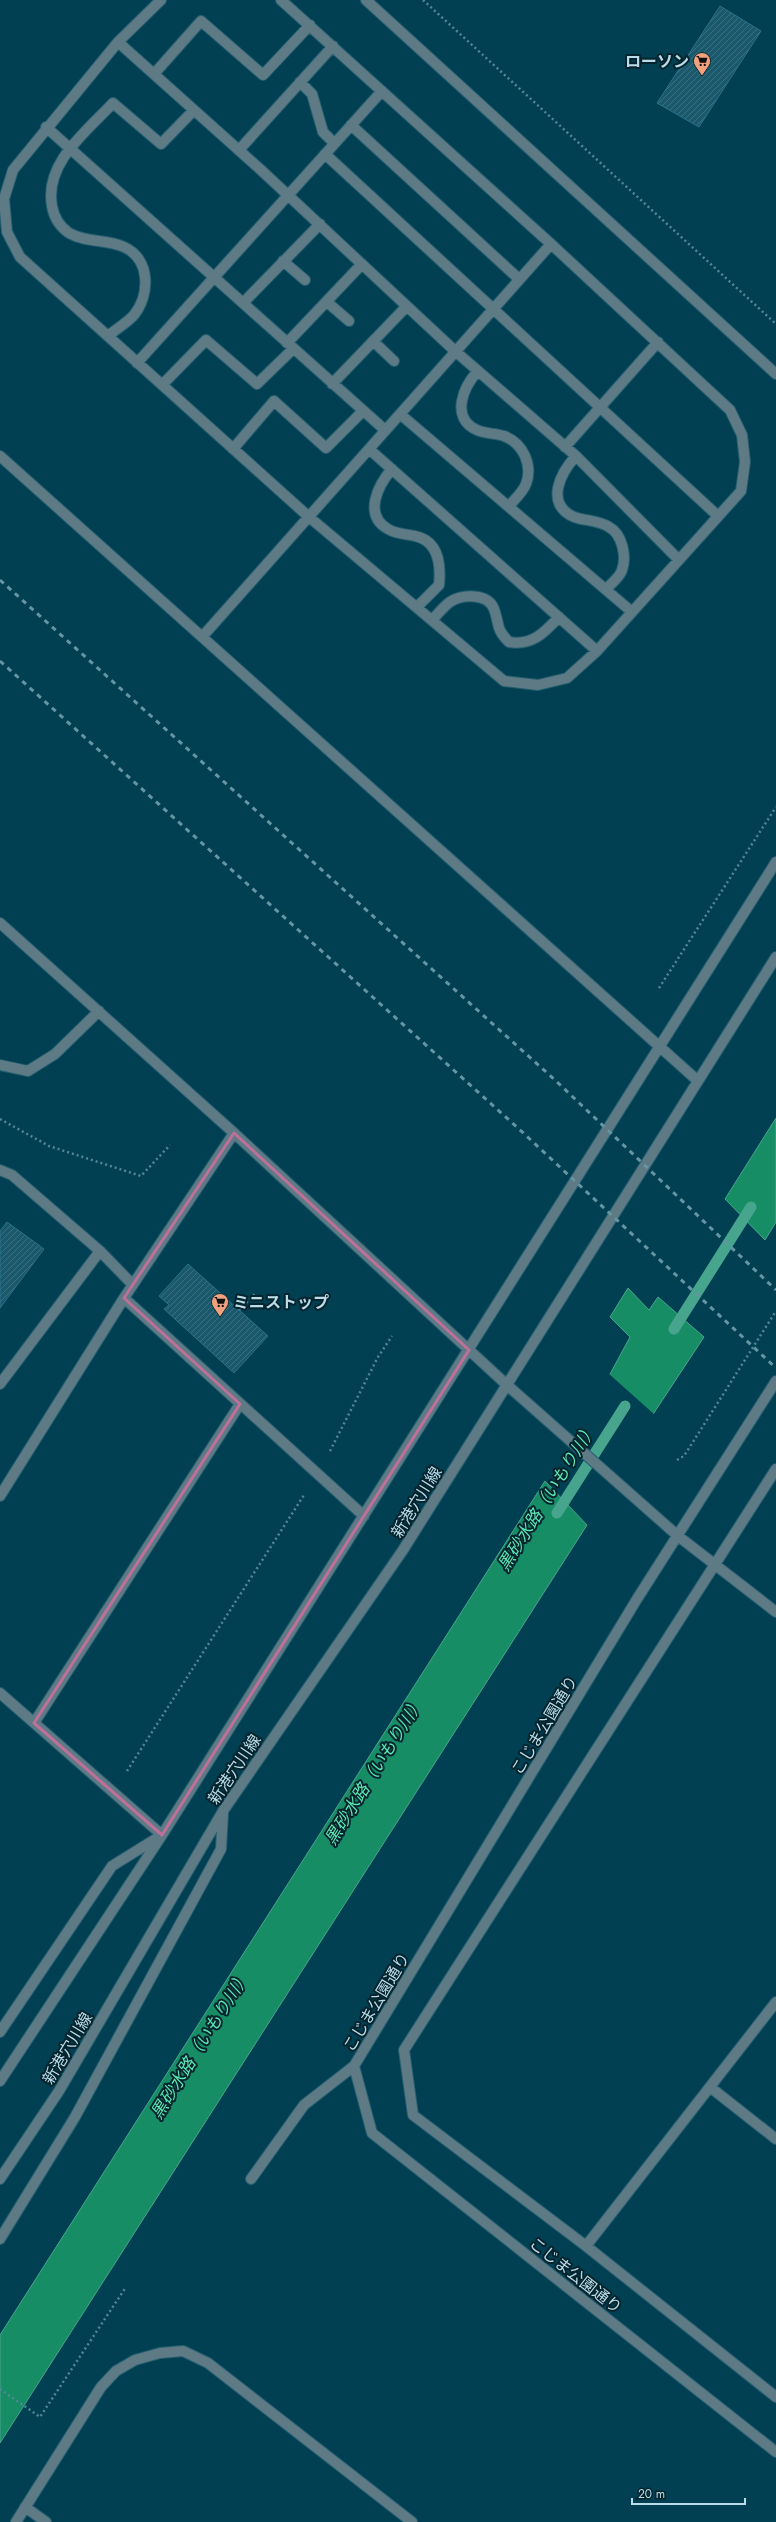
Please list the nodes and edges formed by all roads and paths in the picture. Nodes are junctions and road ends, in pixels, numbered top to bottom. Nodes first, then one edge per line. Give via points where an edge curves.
1 (161, 0) edge
2 (281, 0) edge
3 (423, 0) edge
4 (368, 1) edge
5 (310, 25) junction
6 (118, 42) junction
7 (333, 46) junction
8 (154, 74) junction
9 (300, 82) junction
10 (382, 91) junction
11 (194, 110) junction
12 (351, 125) junction
13 (46, 127) junction
14 (334, 143) junction
15 (70, 149) junction
16 (238, 150) junction
17 (325, 154) junction
18 (288, 195) junction
19 (320, 224) junction
20 (550, 244) junction
21 (284, 260) junction
22 (362, 264) junction
23 (214, 278) junction
24 (519, 279) junction
25 (305, 280) dead end
26 (327, 302) junction
27 (243, 303) junction
28 (407, 306) junction
29 (493, 309) junction
30 (349, 321) dead end
31 (776, 324) edge
32 (108, 336) junction
33 (373, 341) junction
34 (658, 342) junction
35 (290, 346) junction
36 (455, 351) junction
37 (394, 361) dead end
38 (137, 363) junction
39 (478, 371) junction
40 (776, 374) edge
41 (332, 384) junction
42 (162, 385) junction
43 (600, 407) junction
44 (363, 411) junction
45 (400, 414) junction
46 (385, 430) junction
47 (565, 447) junction
48 (369, 448) junction
49 (233, 449) junction
50 (0, 456) edge
51 (576, 456) junction
52 (392, 469) junction
53 (508, 506) junction
54 (718, 516) junction
55 (309, 517) junction
56 (679, 560) junction
57 (606, 589) junction
58 (417, 607) junction
59 (632, 612) junction
60 (559, 617) junction
61 (432, 620) junction
62 (202, 637) junction
63 (597, 651) junction
64 (776, 807) edge
65 (776, 862) edge
66 (0, 922) edge
67 (776, 957) edge
68 (659, 988) dead end
69 (99, 1011) junction
70 (660, 1046) junction
71 (0, 1065) edge
72 (698, 1081) junction
73 (0, 1119) edge
74 (234, 1133) junction
75 (170, 1144) dead end
76 (0, 1170) edge
77 (100, 1251) junction
78 (133, 1285) junction
79 (256, 1293) dead end
80 (124, 1298) junction
81 (239, 1310) dead end
82 (776, 1311) edge
83 (392, 1336) dead end
84 (468, 1350) junction
85 (776, 1381) edge
86 (0, 1384) edge
87 (507, 1386) junction
88 (240, 1404) junction
89 (677, 1460) dead end
90 (776, 1469) edge
91 (317, 1473) junction
92 (0, 1496) edge
93 (364, 1516) junction
94 (678, 1536) junction
95 (716, 1565) junction
96 (776, 1612) edge
97 (0, 1693) edge
98 (34, 1723) junction
99 (126, 1773) dead end
100 (223, 1811) junction
101 (162, 1835) junction
102 (776, 2002) edge
103 (0, 2032) edge
104 (354, 2066) junction
105 (0, 2081) edge
106 (710, 2087) junction
107 (776, 2139) edge
108 (0, 2179) edge
109 (251, 2179) dead end
110 (0, 2239) edge
111 (586, 2246) junction
112 (126, 2288) dead end
113 (0, 2388) edge
114 (776, 2397) edge
115 (776, 2452) edge
116 (25, 2507) junction
117 (16, 2522) edge
118 (46, 2522) edge
119 (412, 2522) edge

1 - 6 street
2 - 5 street
3 - 31 path
4 - 40 street
5 - 7 street
5 - 8 street via 263,76 201,21
6 - 8 street
6 - 13 street
7 - 9 street
7 - 10 street
8 - 11 street
9 - 14 street via 312,94 323,132
9 - 16 street
10 - 12 street
10 - 20 street
11 - 15 street via 162,144 113,103
11 - 16 street
12 - 14 street
12 - 24 street
13 - 15 street
13 - 32 street via 13,170 4,199 7,232 20,257
14 - 17 street
15 - 23 street
15 - 32 street via 54,176 50,196 57,223 82,239 125,248 141,261 146,277 144,298 134,315
16 - 18 street
17 - 18 street
17 - 29 street
18 - 19 street
18 - 23 street
19 - 21 street
19 - 22 street
20 - 24 street
20 - 34 street
21 - 25 street
21 - 27 street
22 - 26 street
22 - 28 street
23 - 27 street
23 - 38 street
24 - 29 street
26 - 30 street
26 - 35 street
27 - 35 street
28 - 33 street
28 - 36 street
29 - 36 street
29 - 43 street
32 - 38 street
33 - 37 street
33 - 41 street
34 - 43 street
34 - 54 street via 730,410 742,434 745,462 741,491
35 - 41 street
35 - 42 street via 257,384 206,340
36 - 39 street
36 - 45 street
38 - 42 street
39 - 47 street
39 - 53 street via 462,393 463,413 467,423 476,430 514,441 523,451 526,461 526,485
41 - 44 street
42 - 49 street
43 - 47 street
43 - 54 street
44 - 46 street
44 - 49 street via 326,448 274,401
45 - 46 street
45 - 53 street
46 - 48 street
47 - 51 street
48 - 52 street
48 - 55 street
49 - 55 street
50 - 62 street
51 - 56 street
51 - 57 street via 564,468 558,479 559,499 563,510 572,516 599,522 619,537 624,558 622,571
52 - 58 street via 375,493 376,513 380,523 389,530 428,541 440,562 439,585
52 - 60 street
53 - 57 street
54 - 56 street
55 - 58 street
55 - 62 street
56 - 59 street
57 - 59 street
58 - 61 street
59 - 63 street
60 - 61 street via 542,636 517,643 509,642 500,632 494,608 486,599 475,596 455,599
60 - 63 street
61 - 63 street via 504,681 538,685 567,678
62 - 70 street
64 - 68 path
65 - 70 street, 新港穴川線
66 - 69 street
67 - 72 street, 新港穴川線
69 - 71 street via 55,1054 28,1071
69 - 74 street
70 - 72 street
70 - 84 street, 新港穴川線
72 - 87 street, 新港穴川線
73 - 75 path via 49,1146 141,1176
74 - 78 street
74 - 84 street
76 - 77 street via 12,1175
77 - 78 street
77 - 86 street
78 - 80 street
79 - 81 path
80 - 88 street
80 - 92 street
82 - 89 path via 684,1456
83 - 91 path via 378,1357
84 - 87 street
84 - 93 street, 新港穴川線
85 - 94 street, こじま公園通り
87 - 94 street
87 - 100 street, 新港穴川線 via 403,1550
88 - 91 street
88 - 98 street
90 - 95 street, こじま公園通り
91 - 93 street
91 - 99 path
93 - 101 street, 新港穴川線
94 - 95 street
94 - 104 street, こじま公園通り
95 - 96 street
95 - 111 street, こじま公園通り via 404,2050 413,2115
97 - 98 street
98 - 101 street
100 - 108 street, 新港穴川線 via 59,2091
100 - 110 street via 221,1849 75,2117
101 - 103 street via 112,1866
101 - 105 street, 新港穴川線
102 - 106 street
104 - 109 street via 304,2105
104 - 115 street, こじま公園通り via 372,2133
106 - 107 street
106 - 111 street
111 - 114 street, こじま公園通り
112 - 113 path via 40,2417
116 - 117 street
116 - 118 street
116 - 119 street via 101,2387 116,2371 135,2360 160,2353 183,2351 208,2362

